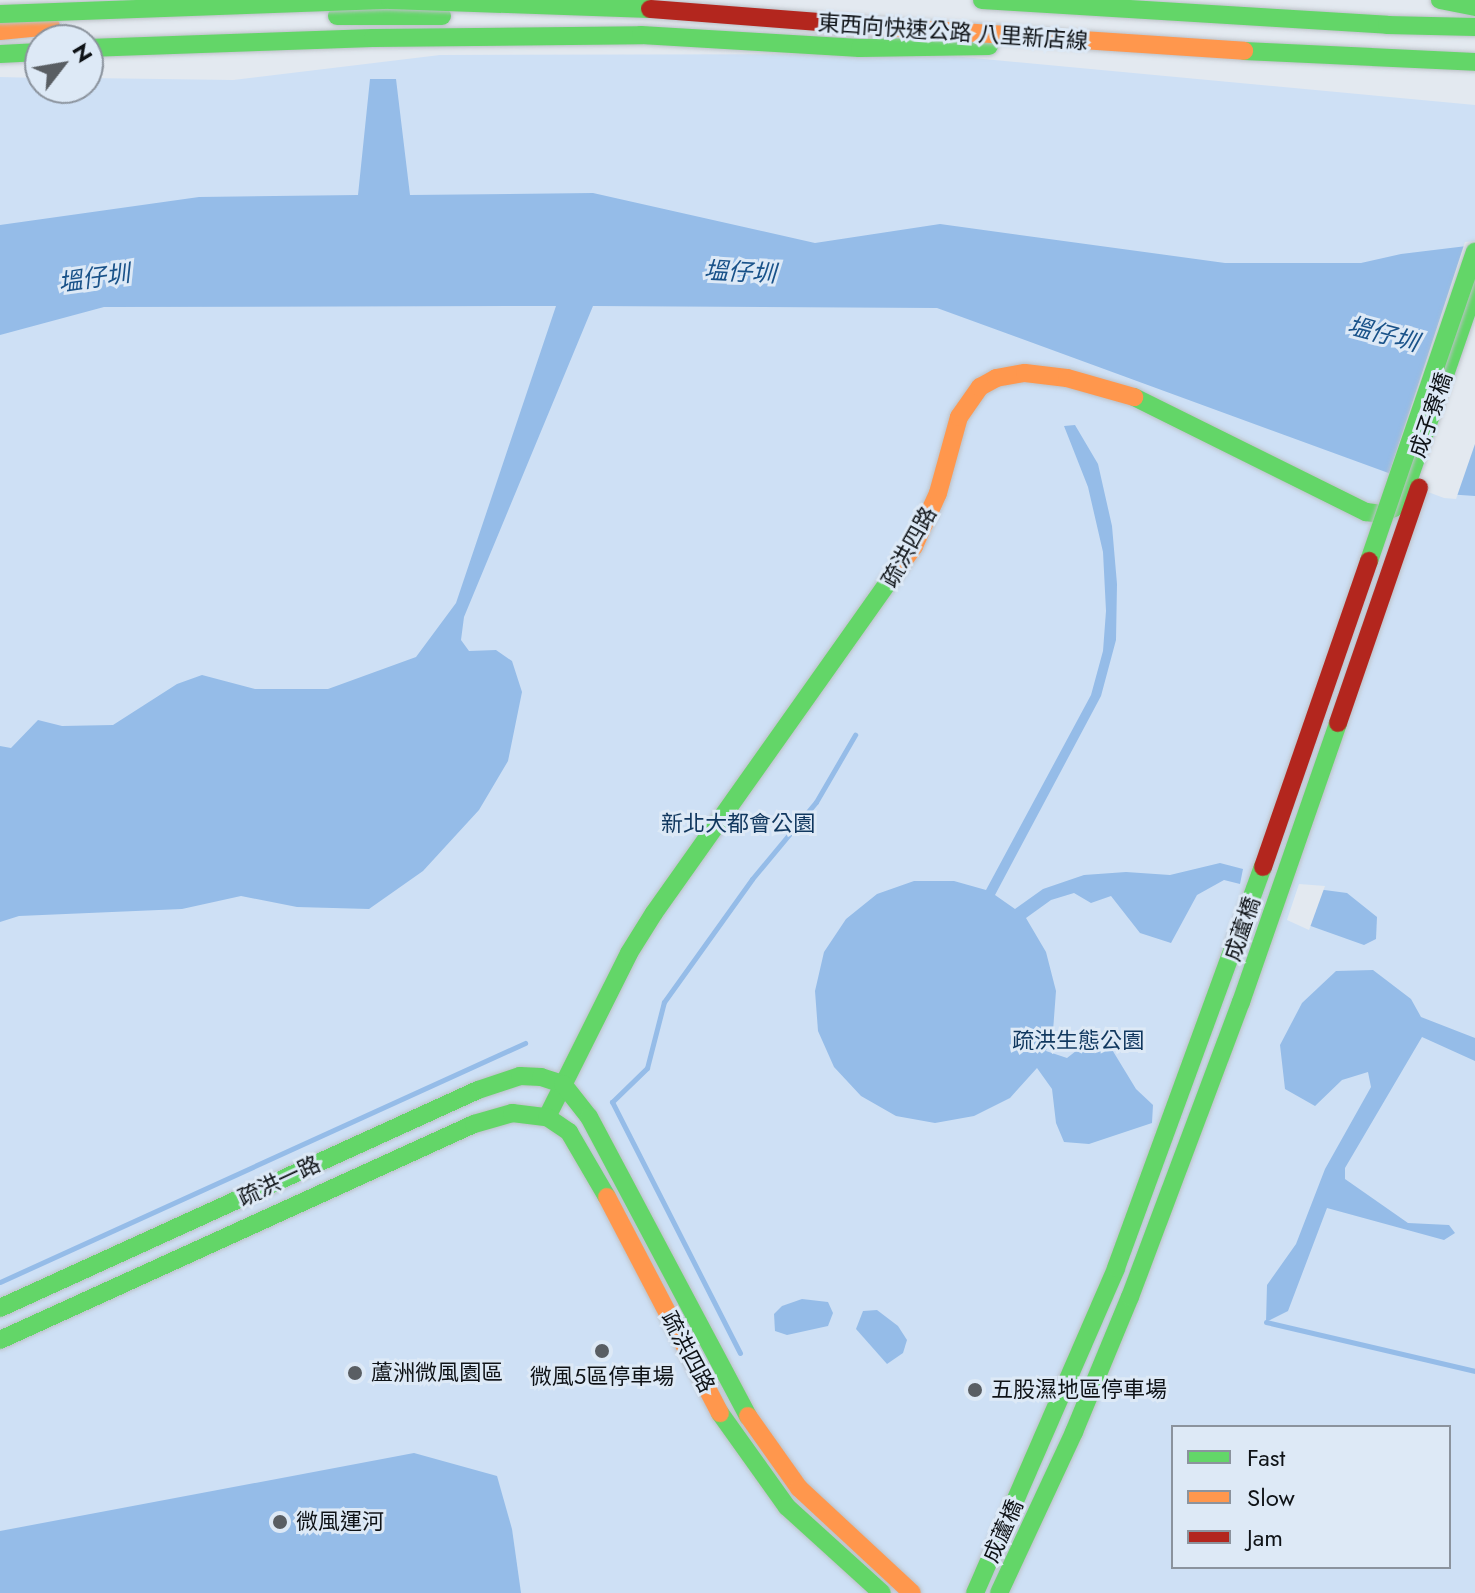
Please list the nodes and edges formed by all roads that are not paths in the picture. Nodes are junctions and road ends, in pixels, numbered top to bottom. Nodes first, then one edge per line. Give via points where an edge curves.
1 (714, 0) edge
2 (982, 0) edge
3 (1167, 0) edge
4 (1440, 0) edge
5 (1475, 7) edge
6 (1224, 13) junction
7 (0, 14) edge
8 (1475, 27) edge
9 (0, 31) edge
10 (1108, 44) junction
11 (104, 47) edge
12 (24, 53) edge
13 (0, 54) edge
14 (1475, 62) edge
15 (1475, 252) edge
16 (1475, 288) edge
17 (1475, 325) edge
18 (1403, 496) joint
19 (563, 1084) junction
20 (547, 1117) junction
21 (0, 1308) edge
22 (0, 1340) edge
23 (882, 1593) edge
24 (912, 1593) edge
25 (975, 1593) edge
26 (999, 1593) edge

1 - 9 main road via 642,15 208,16
2 - 6 main road, 東西向快速公路 八里新店線
3 - 6 main road
4 - 5 main road
6 - 8 main road, 東西向快速公路 八里新店線
7 - 10 main road, 東西向快速公路 八里新店線, bridge via 390,0 641,8
10 - 11 main road, bridge via 860,48 641,35
10 - 14 main road, 東西向快速公路 八里新店線, bridge
12 - 13 main road
15 - 25 main road, 成蘆橋, bridge via 1219,995 1116,1268
16 - 18 main road, 成子寮橋
17 - 26 main road, 成蘆橋 via 1182,1161 1074,1432
18 - 19 main road, 疏洪四路 via 1389,512 1366,512 1156,406 1097,384 1025,373 980,387 959,417 938,493 914,546 654,913
19 - 20 main road, 疏洪四路
19 - 21 main road, 疏洪一路 via 520,1076 478,1090
19 - 24 main road, 疏洪四路 via 606,1146 733,1393 762,1438 799,1488
20 - 22 main road, 疏洪一路 via 512,1113 474,1124
20 - 23 main road, 疏洪四路 via 569,1132 584,1154 728,1428 787,1507

